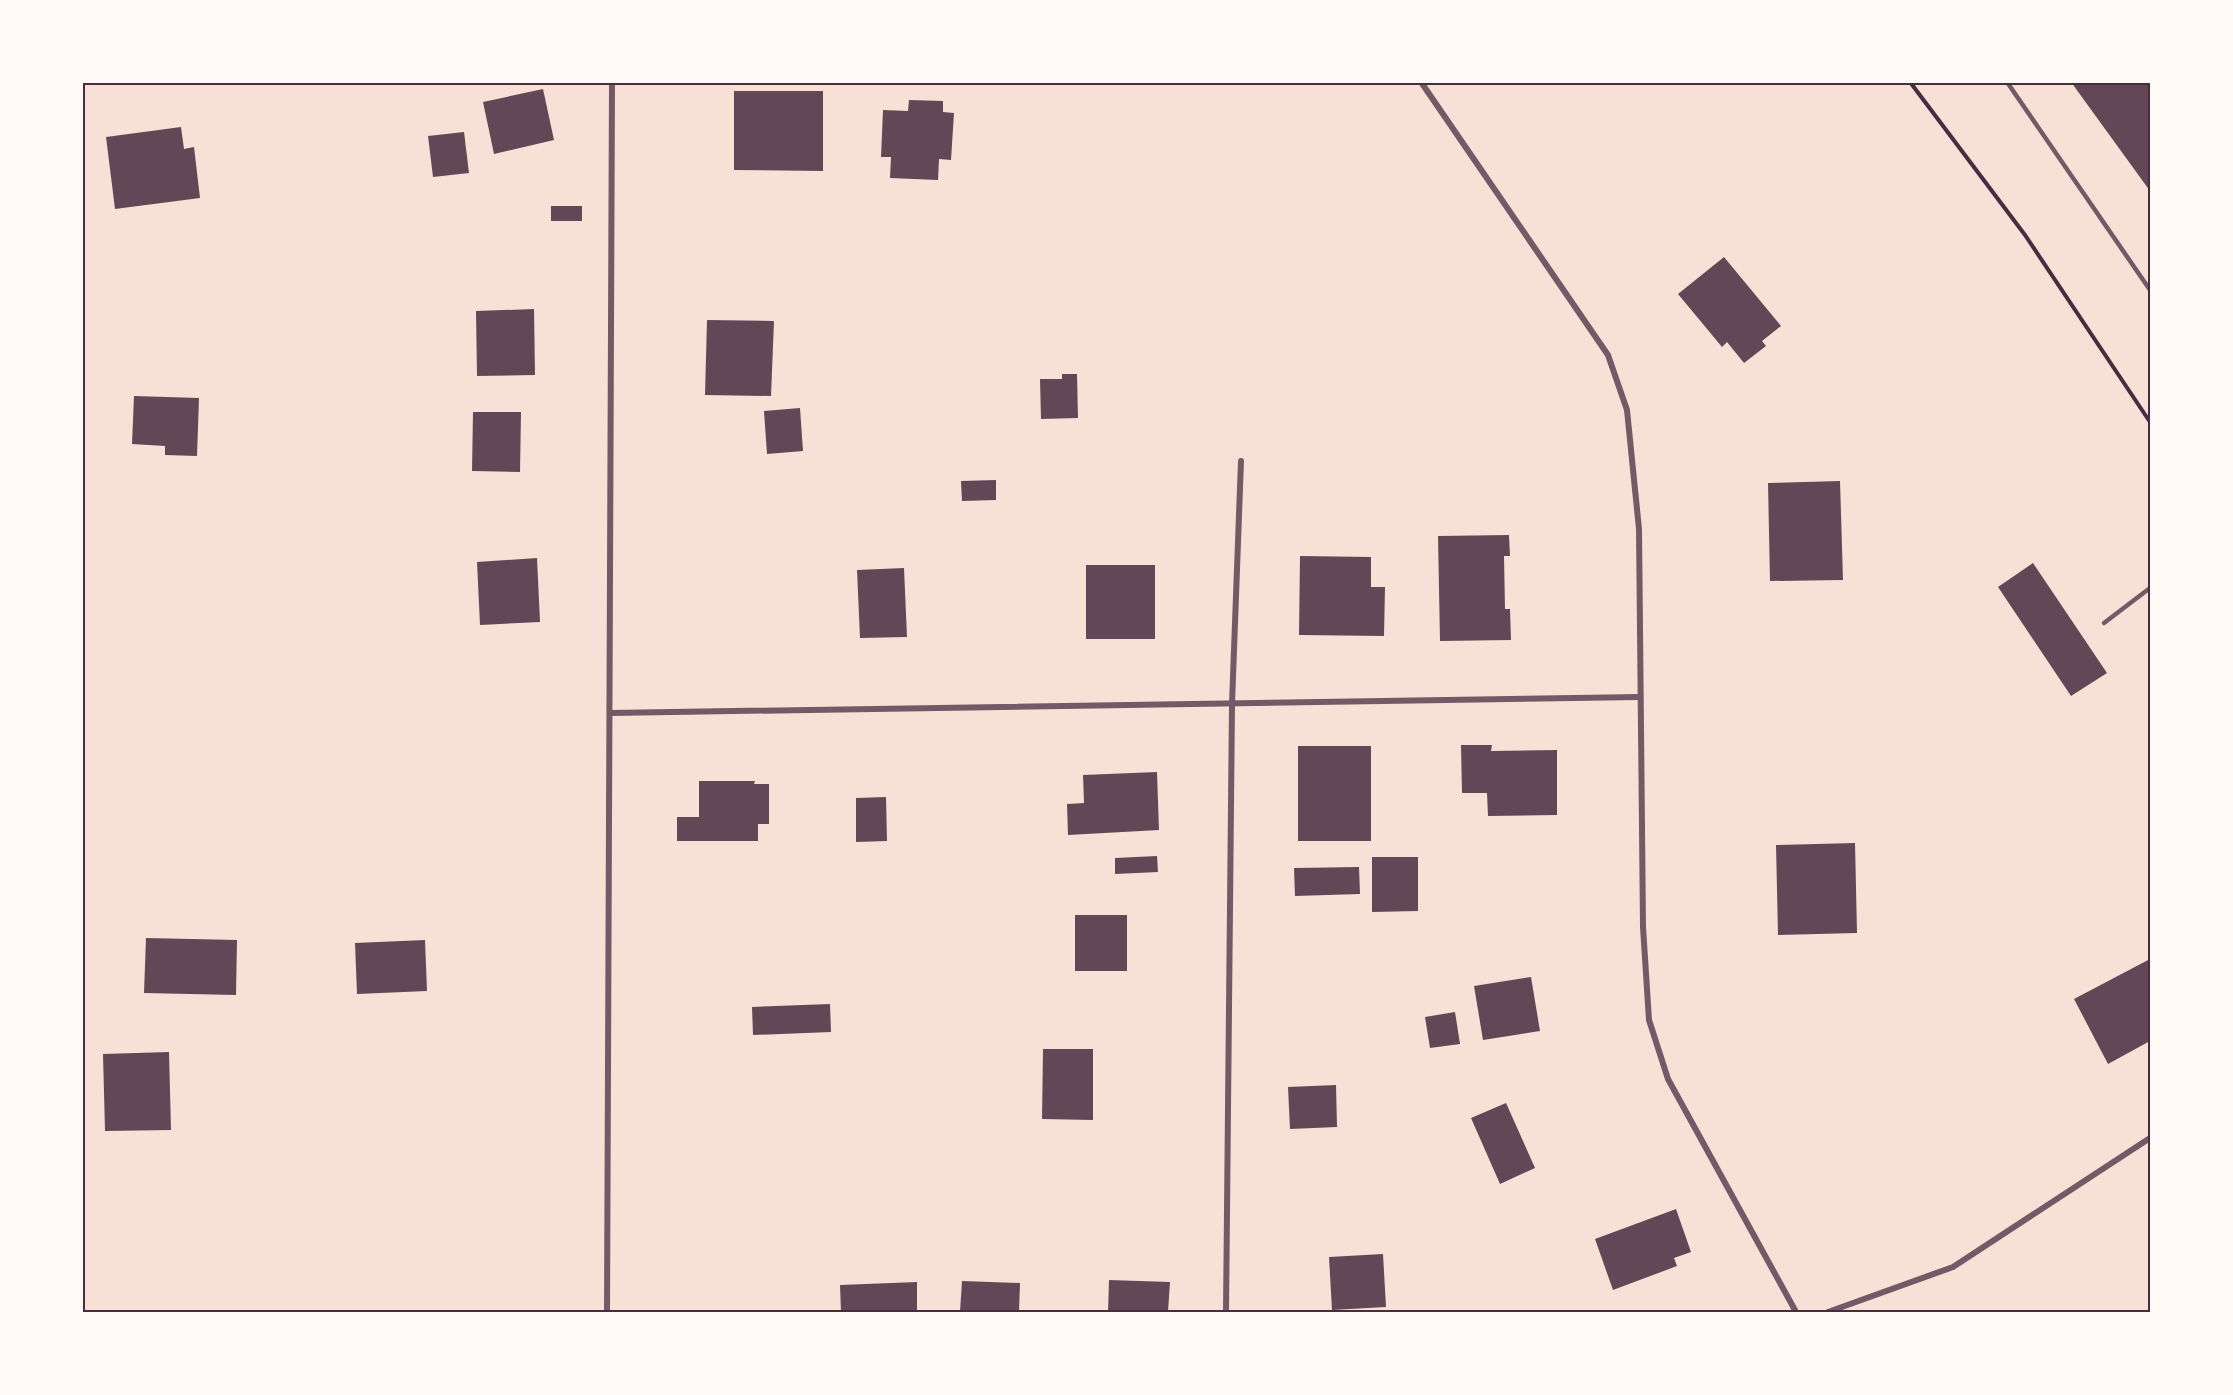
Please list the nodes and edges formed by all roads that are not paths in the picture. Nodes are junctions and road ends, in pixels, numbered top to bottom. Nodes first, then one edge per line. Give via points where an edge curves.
1 (612, 82) edge
2 (1421, 82) edge
3 (2007, 82) edge
4 (2151, 290) edge
5 (1241, 461) dead end
6 (2151, 588) edge
7 (2104, 623) dead end
8 (1640, 697) junction
9 (1232, 704) junction
10 (610, 713) junction
11 (2151, 1138) edge
12 (607, 1312) edge
13 (1226, 1312) edge
14 (1796, 1312) edge
15 (1828, 1312) edge

1 - 10 street
2 - 8 street via 1608,355 1627,410 1639,529
3 - 4 lane
5 - 9 street
6 - 7 lane
8 - 9 street
8 - 14 street via 1643,927 1649,1020 1668,1079
9 - 10 street
9 - 13 street
10 - 12 street
11 - 15 street via 1953,1267

